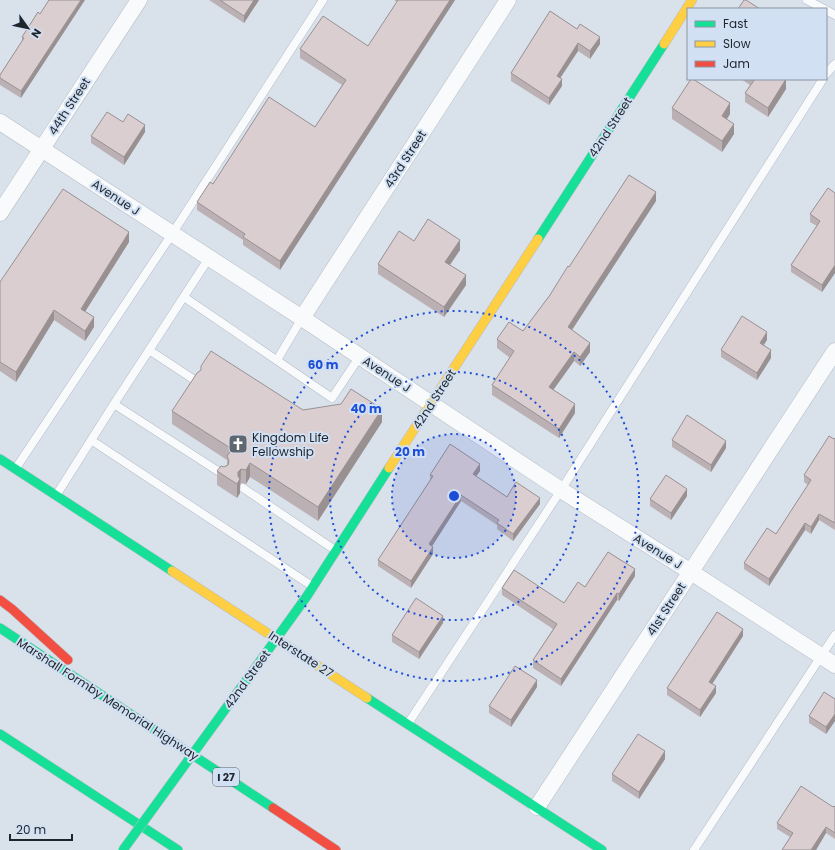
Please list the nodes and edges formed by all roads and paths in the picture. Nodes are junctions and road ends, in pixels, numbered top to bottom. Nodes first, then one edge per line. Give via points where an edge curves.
1 (139, 0) edge
2 (323, 0) edge
3 (508, 0) edge
4 (692, 0) edge
5 (807, 0) edge
6 (821, 8) edge
7 (835, 64) edge
8 (827, 73) edge
9 (822, 80) edge
10 (0, 122) edge
11 (42, 149) junction
12 (0, 213) edge
13 (172, 234) junction
14 (209, 258) junction
15 (184, 297) junction
16 (302, 318) junction
17 (149, 350) junction
18 (835, 350) edge
19 (360, 356) junction
20 (277, 360) junction
21 (196, 381) edge
22 (431, 403) junction
23 (114, 404) junction
24 (91, 440) junction
25 (0, 458) edge
26 (16, 469) junction
27 (224, 475) edge
28 (243, 488) edge
29 (561, 490) junction
30 (56, 495) junction
31 (336, 550) junction
32 (691, 572) junction
33 (312, 587) junction
34 (0, 600) edge
35 (0, 628) edge
36 (835, 635) edge
37 (276, 638) junction
38 (822, 656) junction
39 (835, 665) edge
40 (116, 704) junction
41 (408, 724) junction
42 (0, 734) edge
43 (0, 740) edge
44 (62, 775) junction
45 (537, 807) junction
46 (123, 850) edge
47 (177, 850) edge
48 (336, 850) edge
49 (602, 850) edge
50 (694, 850) edge

1 - 11 street, 44th Street
2 - 13 lane
3 - 16 street, 43rd Street
4 - 22 main road, 42nd Street
5 - 6 lane
7 - 8 lane
9 - 29 lane
10 - 11 street, Avenue J
11 - 12 street, 44th Street
11 - 13 street, Avenue J
13 - 14 street, Avenue J
13 - 26 lane
14 - 15 lane
14 - 16 street, Avenue J
15 - 17 lane
15 - 20 lane
16 - 19 street, Avenue J
16 - 20 lane
17 - 21 lane
17 - 23 lane
18 - 32 street, 41st Street
19 - 20 lane via 332,398
19 - 22 street, Avenue J
22 - 29 street, Avenue J
22 - 31 main road, 42nd Street
23 - 24 lane
23 - 27 lane
24 - 30 lane
24 - 33 lane
25 - 26 main road, Interstate 27
26 - 30 main road, Interstate 27
28 - 31 lane
29 - 32 street, Avenue J
29 - 41 lane
30 - 37 main road, Interstate 27
31 - 33 main road, 42nd Street
32 - 38 street, Avenue J
32 - 45 street, 41st Street
33 - 37 main road, 42nd Street
34 - 40 main road
35 - 40 main road, Marshall Formby Memorial Highway / I 27
36 - 38 lane
37 - 41 main road, Interstate 27
37 - 46 main road, 42nd Street, bridge
38 - 39 street, Avenue J
38 - 50 lane
40 - 48 main road, Marshall Formby Memorial Highway / I 27
41 - 45 main road, Interstate 27
42 - 44 main road
43 - 44 main road
44 - 47 main road
45 - 49 main road, Interstate 27

